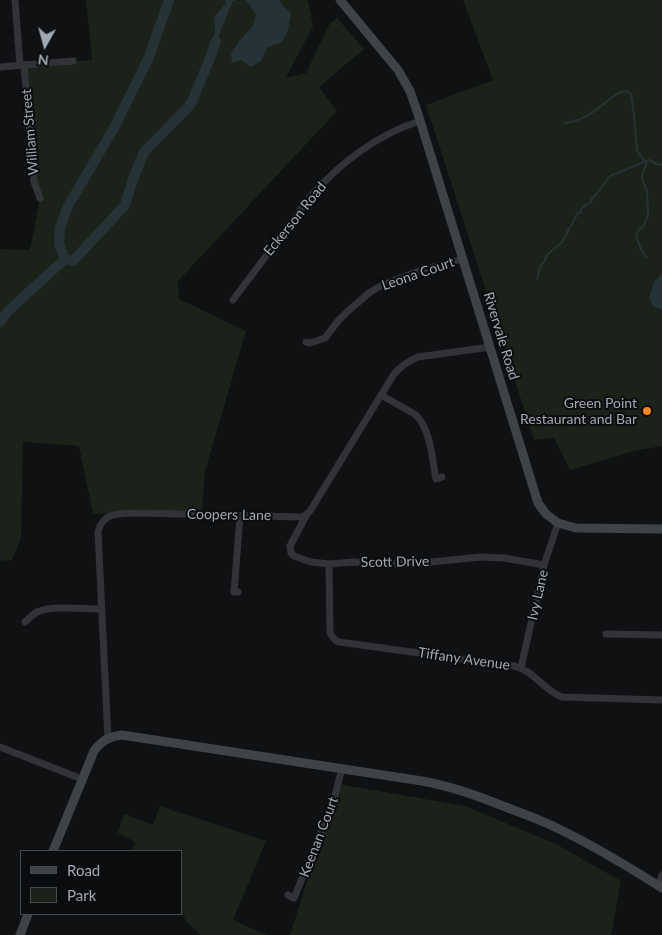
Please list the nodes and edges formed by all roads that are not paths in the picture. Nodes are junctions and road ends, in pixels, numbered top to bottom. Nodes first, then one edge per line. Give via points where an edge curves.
1 (15, 0) edge
2 (340, 0) edge
3 (73, 61) dead end
4 (22, 65) junction
5 (0, 67) edge
6 (420, 121) junction
7 (40, 198) dead end
8 (462, 259) junction
9 (233, 300) dead end
10 (306, 342) dead end
11 (490, 348) junction
12 (381, 395) junction
13 (442, 477) dead end
14 (308, 514) junction
15 (240, 516) junction
16 (558, 523) junction
17 (662, 529) edge
18 (329, 564) junction
19 (544, 565) junction
20 (238, 592) dead end
21 (102, 609) junction
22 (25, 622) dead end
23 (606, 634) dead end
24 (662, 635) edge
25 (521, 668) junction
26 (662, 700) edge
27 (108, 738) junction
28 (0, 748) edge
29 (342, 768) junction
30 (82, 779) junction
31 (53, 850) edge
32 (662, 875) edge
33 (661, 887) edge
34 (288, 895) dead end
35 (28, 915) edge
36 (20, 935) edge

1 - 4 street, William Street
2 - 6 street, Rivervale Road via 398,70 410,91
3 - 4 street
4 - 5 street
4 - 7 street, William Street via 34,182
6 - 8 street, Rivervale Road
6 - 9 street, Eckerson Road via 403,126 369,146 324,182
8 - 10 street, Leona Court via 382,285 348,311 325,338
8 - 11 street, Rivervale Road
11 - 12 street via 410,360 394,374
11 - 16 street, Rivervale Road via 538,503
12 - 13 street via 421,420 427,432 436,478
12 - 14 street
14 - 15 street, Coopers Lane via 301,517
14 - 18 street, Scott Drive via 290,546 292,553 310,562
15 - 20 street via 234,592
15 - 21 street, Coopers Lane via 141,513 109,516 98,532
16 - 17 street via 576,528
16 - 19 street, Ivy Lane
18 - 19 street, Scott Drive via 411,564 487,557
18 - 25 street, Tiffany Avenue via 330,633 335,640
19 - 25 street, Ivy Lane
21 - 22 street via 52,608 38,612
21 - 27 street, Coopers Lane
23 - 24 street
25 - 26 street, Tiffany Avenue via 562,697
27 - 29 street via 122,735
27 - 30 street via 94,751
28 - 30 street
29 - 33 street via 434,783 471,793 544,822
29 - 34 street, Keenan Court via 333,802 294,898
30 - 31 street
32 - 33 street
35 - 36 street

